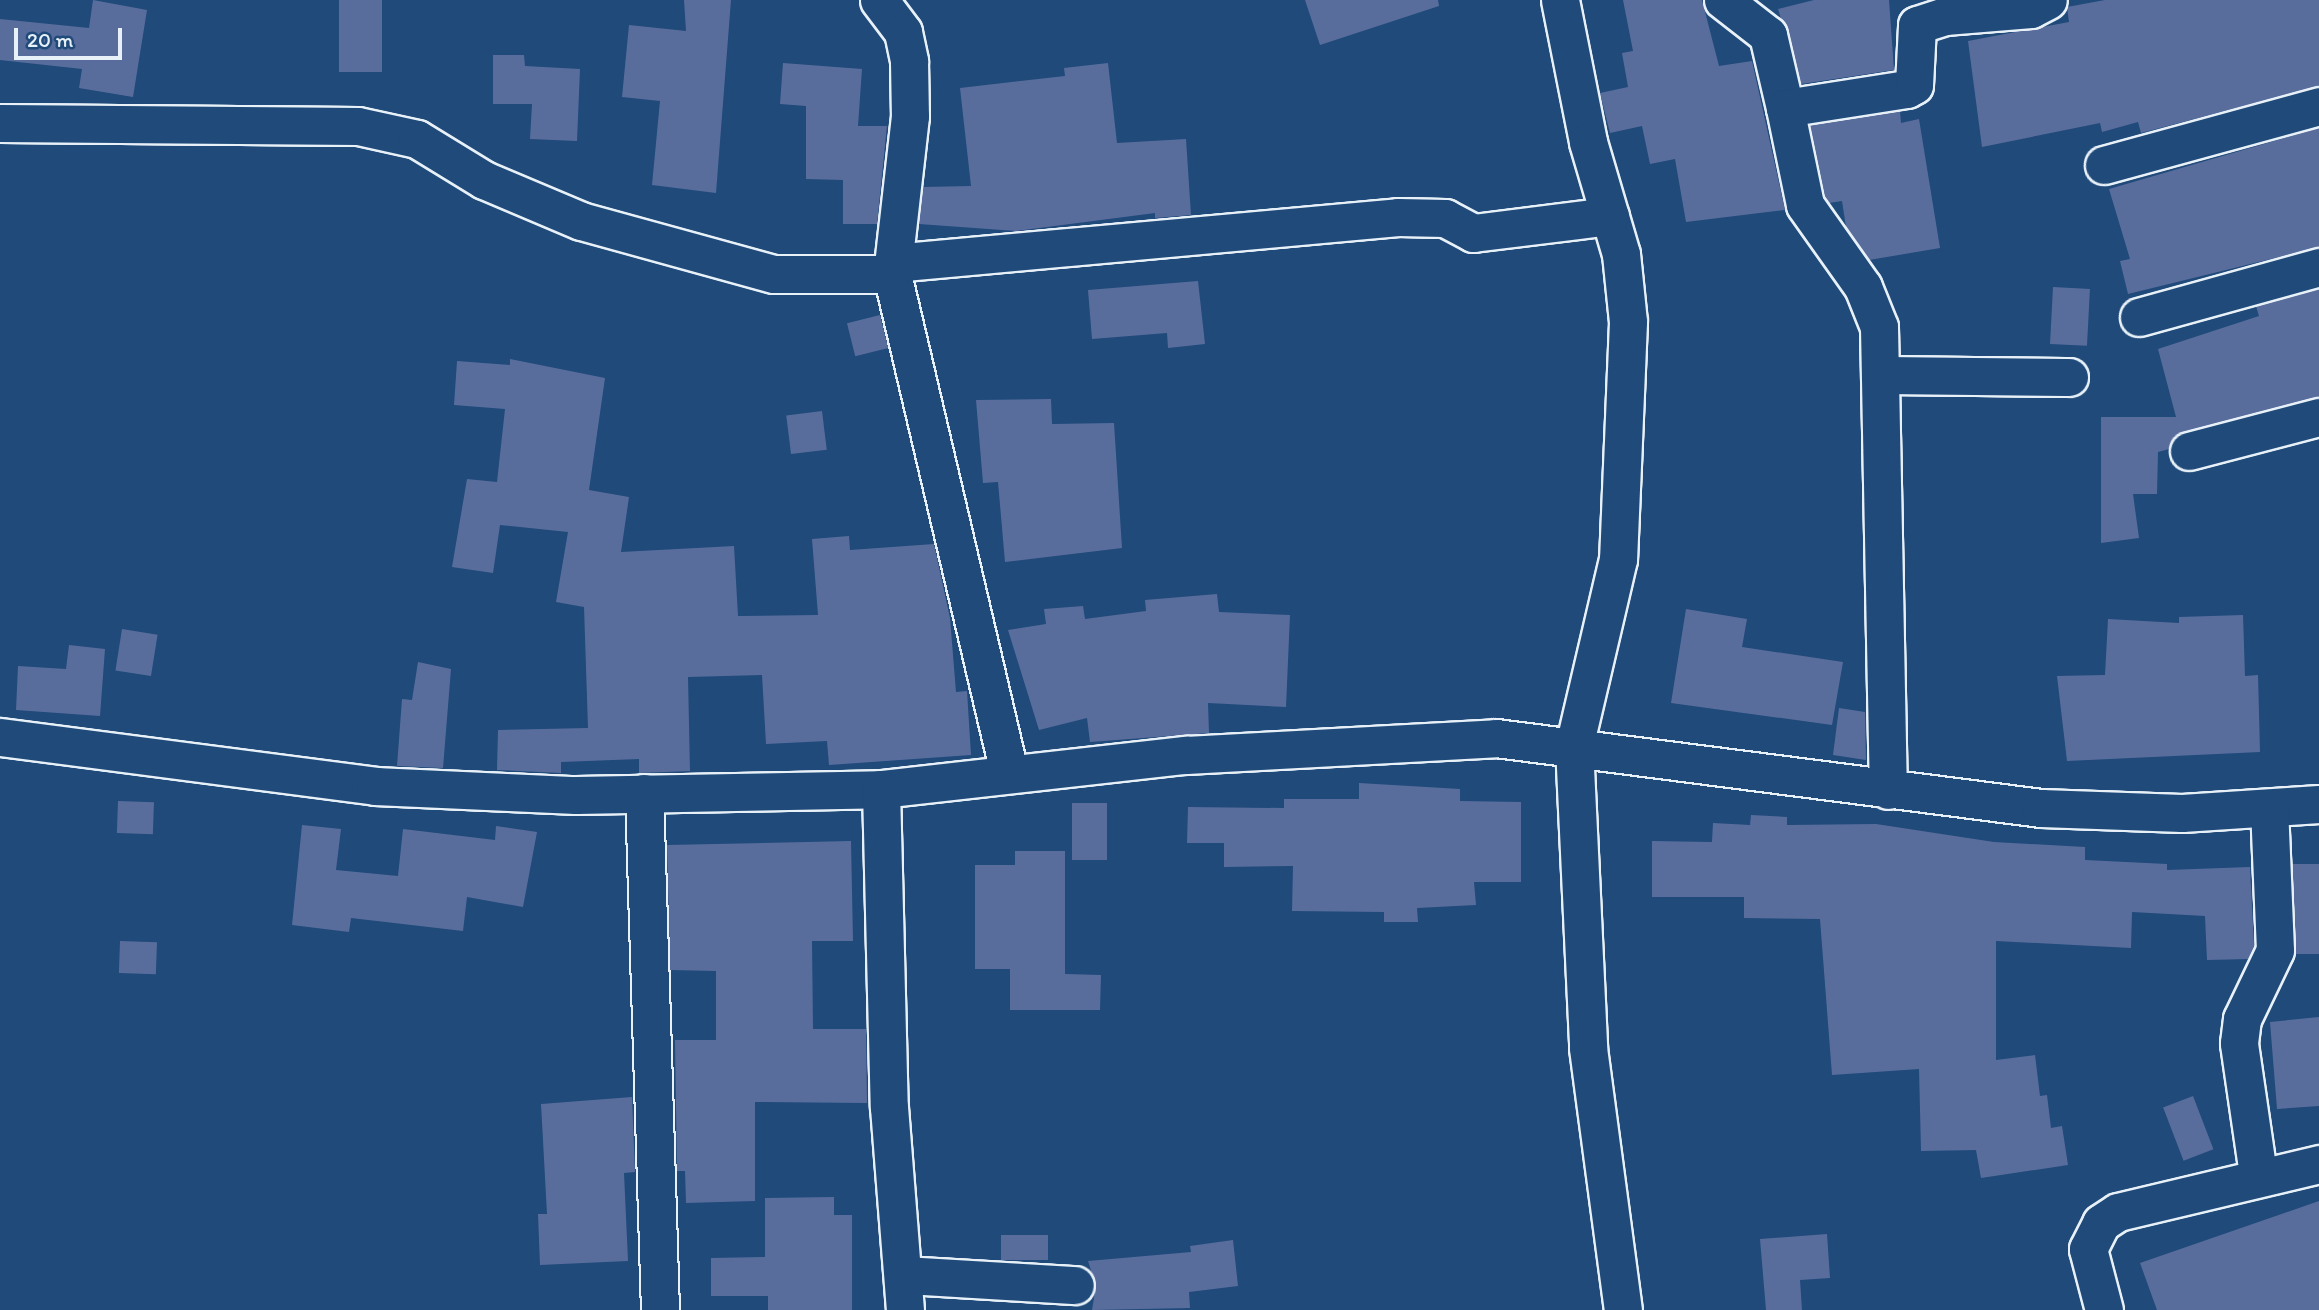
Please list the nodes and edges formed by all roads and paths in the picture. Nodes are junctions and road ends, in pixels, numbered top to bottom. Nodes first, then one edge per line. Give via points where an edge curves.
1 (879, 0) edge
2 (1560, 0) edge
3 (1723, 0) edge
4 (2048, 0) edge
5 (2319, 106) edge
6 (1785, 108) junction
7 (0, 123) edge
8 (2104, 164) dead end
9 (1610, 216) junction
10 (2319, 267) edge
11 (892, 269) junction
12 (2139, 317) dead end
13 (1880, 375) junction
14 (2069, 377) dead end
15 (2319, 417) edge
16 (2189, 451) dead end
17 (0, 737) edge
18 (1574, 746) junction
19 (1009, 772) junction
20 (881, 789) junction
21 (1888, 790) junction
22 (644, 793) junction
23 (2319, 804) edge
24 (2269, 808) junction
25 (2319, 1164) edge
26 (2258, 1174) junction
27 (1075, 1285) dead end
28 (905, 1293) edge
29 (660, 1310) edge
30 (1623, 1310) edge
31 (1637, 1310) edge
32 (2104, 1310) edge

1 - 11 street via 903,32 909,61
2 - 9 street via 1588,142
3 - 6 street via 1768,35
4 - 6 street via 2031,9 1917,25 1914,85 1907,89
5 - 8 street
6 - 13 street via 1805,205 1874,309
7 - 11 street via 358,126 417,139 484,180 581,221 774,274
9 - 11 street via 1473,233 1446,218 1398,217
9 - 18 street via 1628,322 1628,414 1618,559
10 - 12 street
11 - 19 street
13 - 14 street
13 - 21 street
15 - 16 street
17 - 22 street via 375,786
18 - 19 street via 1496,738 1347,744
18 - 21 street
18 - 30 street via 1588,1048
18 - 31 street
19 - 20 street
20 - 22 street
20 - 28 street via 889,1107
21 - 24 street via 2041,807 2182,813
22 - 29 street
23 - 24 street
24 - 26 street via 2275,950 2242,1019 2239,1043
25 - 26 street
26 - 32 street via 2118,1212 2101,1223 2088,1249
27 - 28 street

